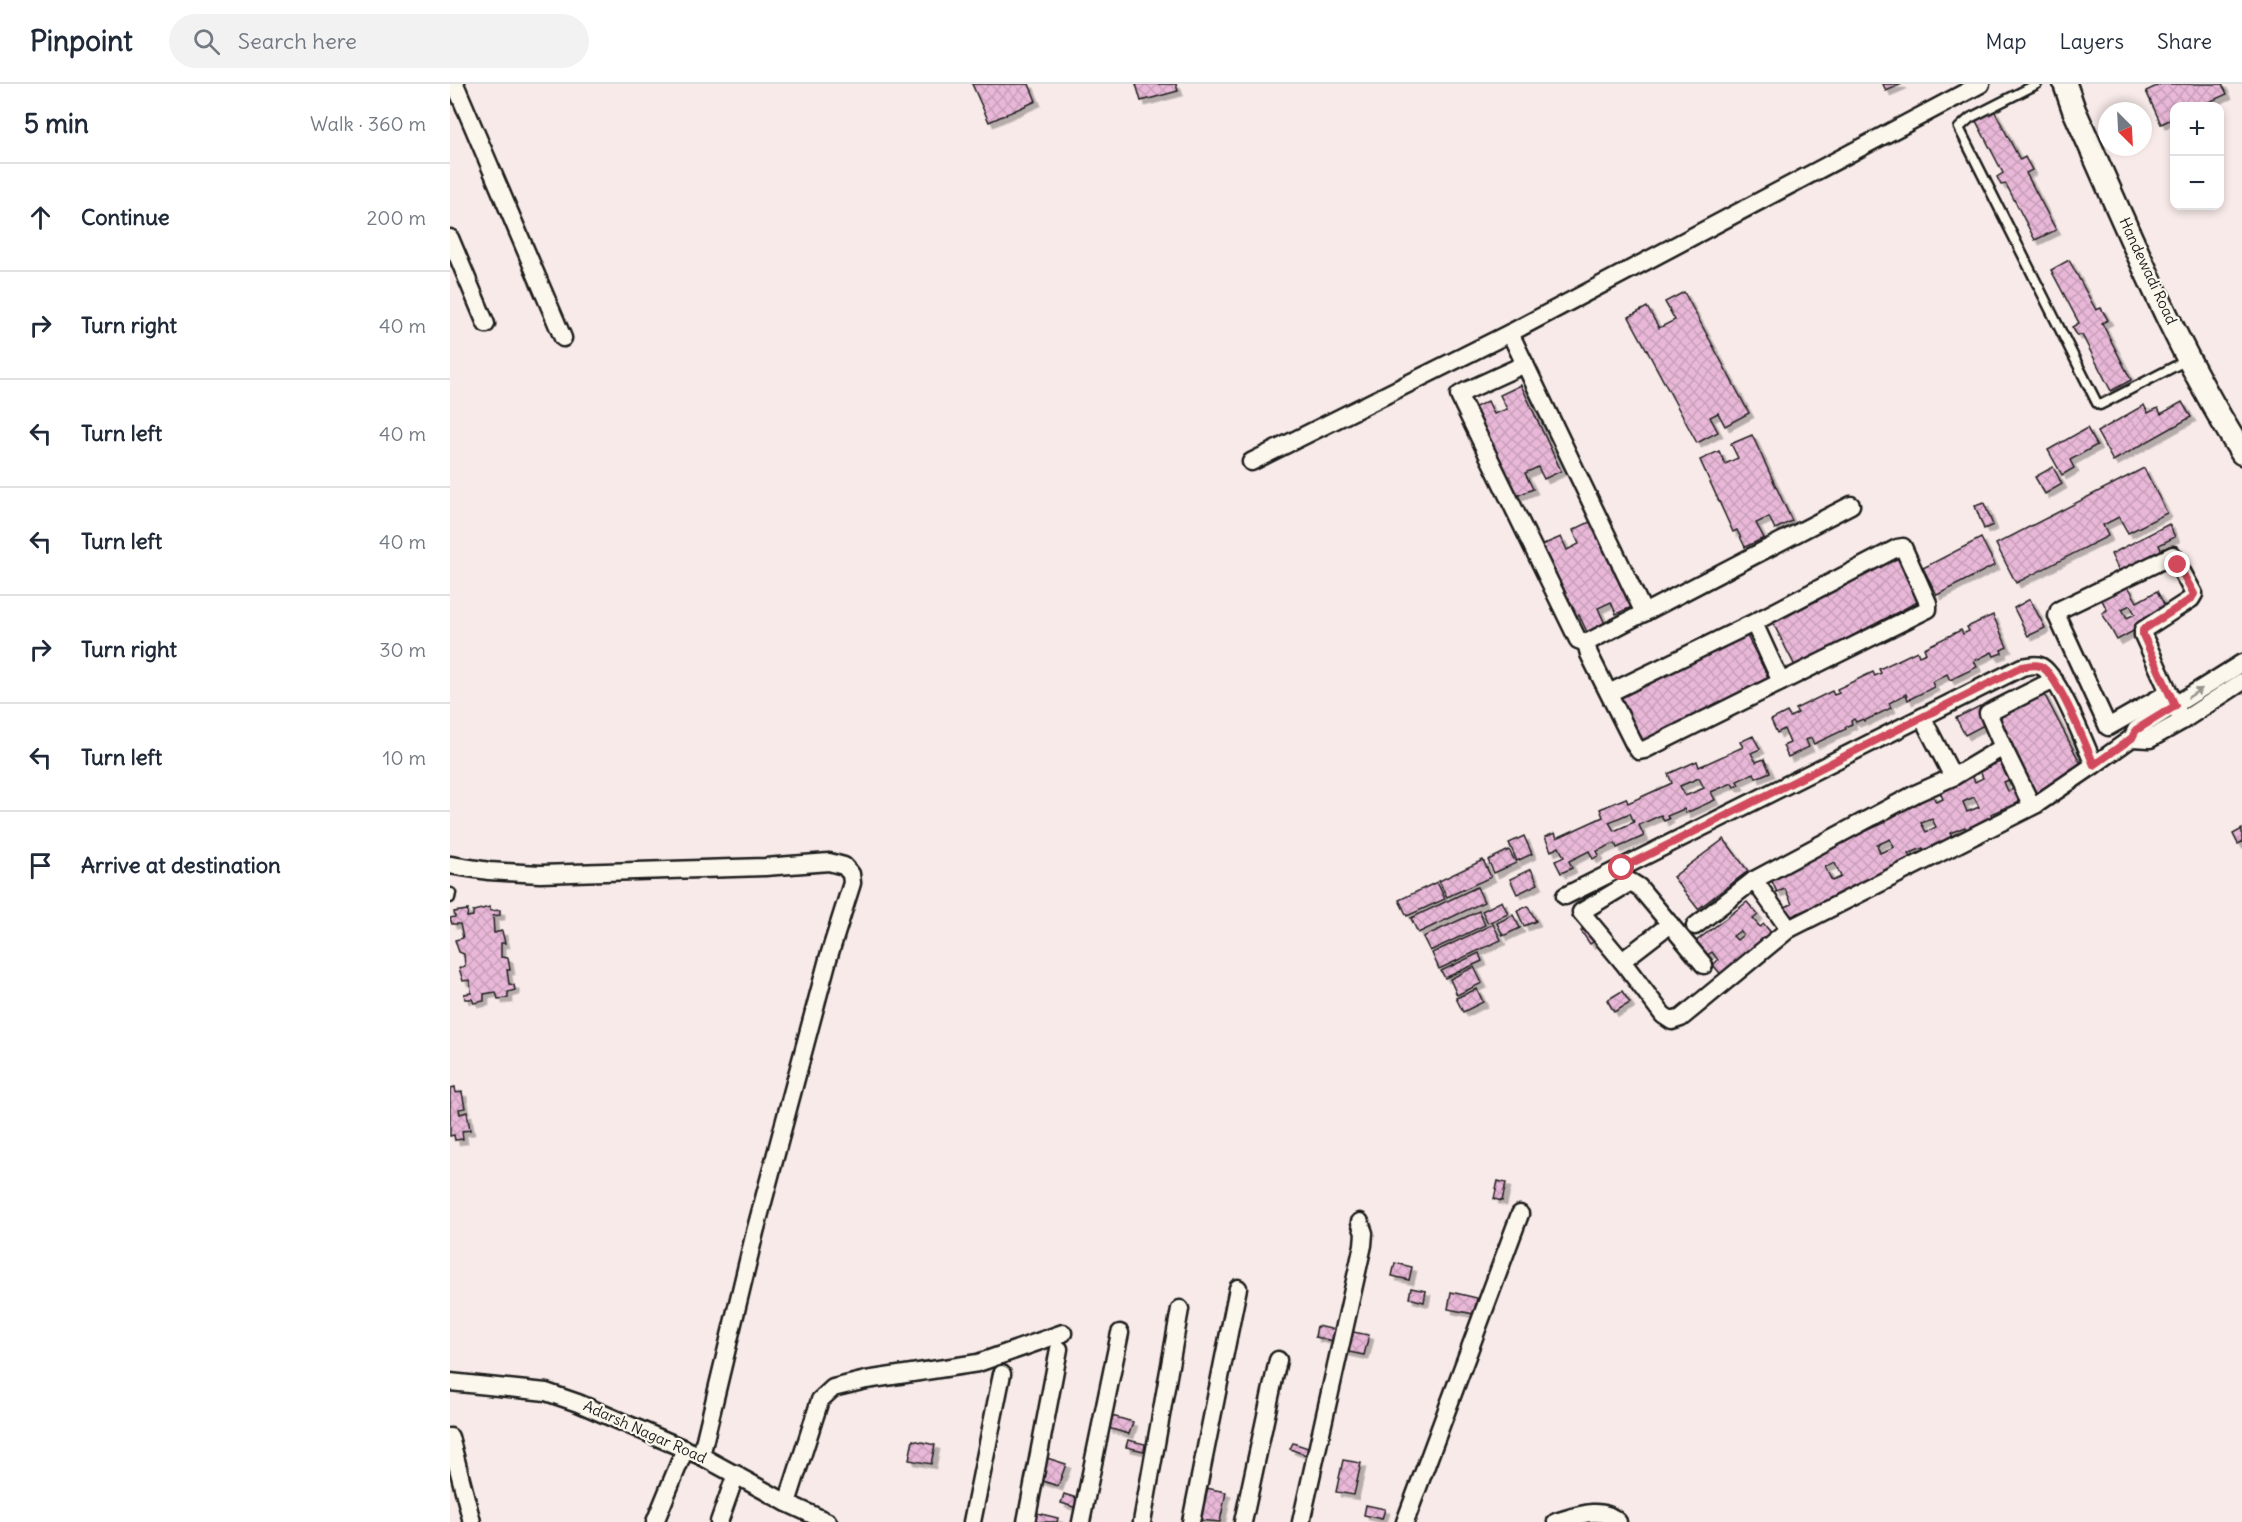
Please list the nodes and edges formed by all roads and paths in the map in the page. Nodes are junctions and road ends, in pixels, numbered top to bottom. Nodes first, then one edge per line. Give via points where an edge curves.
1 (455, 84) edge
2 (1981, 84) edge
3 (2037, 84) edge
4 (2064, 84) edge
5 (456, 105) edge
6 (450, 238) edge
7 (486, 324) dead end
8 (1510, 333) junction
9 (563, 338) dead end
10 (2190, 358) junction
11 (1525, 364) junction
12 (2242, 453) edge
13 (1251, 462) dead end
14 (1851, 505) dead end
15 (1644, 613) junction
16 (1754, 623) junction
17 (1586, 643) junction
18 (2242, 663) edge
19 (2054, 680) junction
20 (1781, 682) junction
21 (2242, 682) edge
22 (1609, 693) junction
23 (2171, 700) junction
24 (1922, 717) junction
25 (2182, 722) junction
26 (2132, 738) junction
27 (2003, 747) junction
28 (2094, 765) junction
29 (1953, 777) junction
30 (2032, 807) junction
31 (450, 865) edge
32 (1627, 875) junction
33 (1754, 880) junction
34 (1565, 896) dead end
35 (1670, 924) junction
36 (1695, 926) dead end
37 (1789, 929) junction
38 (1622, 961) junction
39 (1704, 965) dead end
40 (1521, 1214) dead end
41 (1359, 1222) dead end
42 (1238, 1288) dead end
43 (1180, 1309) dead end
44 (1120, 1333) dead end
45 (1278, 1360) dead end
46 (1002, 1374) dead end
47 (450, 1382) edge
48 (450, 1437) edge
49 (685, 1449) junction
50 (701, 1456) junction
51 (736, 1474) junction
52 (796, 1512) edge
53 (472, 1522) edge
54 (655, 1522) edge
55 (718, 1522) edge
56 (828, 1522) edge
57 (972, 1522) edge
58 (1026, 1522) edge
59 (1081, 1522) edge
60 (1142, 1522) edge
61 (1191, 1522) edge
62 (1243, 1522) edge
63 (1301, 1522) edge
64 (1405, 1522) edge
65 (1556, 1522) edge
66 (1618, 1522) edge

1 - 5 street
2 - 8 street
3 - 10 lane via 1970,118 1959,128 2097,403 2100,405
4 - 10 main road, Handewadi Road via 2154,288
5 - 9 street
6 - 7 street
8 - 11 street
8 - 13 street
10 - 12 main road, Handewadi Road via 2218,416
11 - 15 street
11 - 17 street via 1459,395 1578,640
14 - 15 street
15 - 17 street
16 - 20 street
16 - 20 street via 1903,547 1928,609
16 - 22 street
17 - 22 street
23 -> 18 street
19 - 24 street via 2039,665 2022,667
19 - 27 street via 1988,713
19 - 28 street
20 - 22 street via 1639,751
21 - 25 street
23 - 23 street via 2143,630 2194,594 2173,555 2059,610 2057,616 2108,727
23 - 25 street
23 - 26 street
24 - 29 street
24 - 32 street
25 - 26 street via 2150,739
26 - 28 street
27 - 29 street
27 - 30 street
28 - 30 street
29 - 33 street
30 - 37 street
31 - 50 street via 540,874 828,862 844,866 850,874 852,883 756,1232
32 - 34 street
32 - 35 street
32 - 38 street via 1581,912
33 - 36 street
33 - 37 street
35 - 38 street
35 - 39 street
37 - 38 street via 1672,1022
40 - 64 street
41 - 63 street via 1364,1233 1363,1245
42 - 61 street
43 - 60 street
44 - 59 street
45 - 62 street
46 - 57 street
47 - 49 street, Adarsh Nagar Road via 546,1392
48 - 53 street
49 - 50 street, Adarsh Nagar Road
49 - 54 street
50 - 51 street, Adarsh Nagar Road
51 - 52 street, Adarsh Nagar Road
51 - 55 street
52 - 56 street, Adarsh Nagar Road
52 - 58 street via 820,1400 832,1388 978,1363 1061,1341
65 - 66 street via 1595,1512

